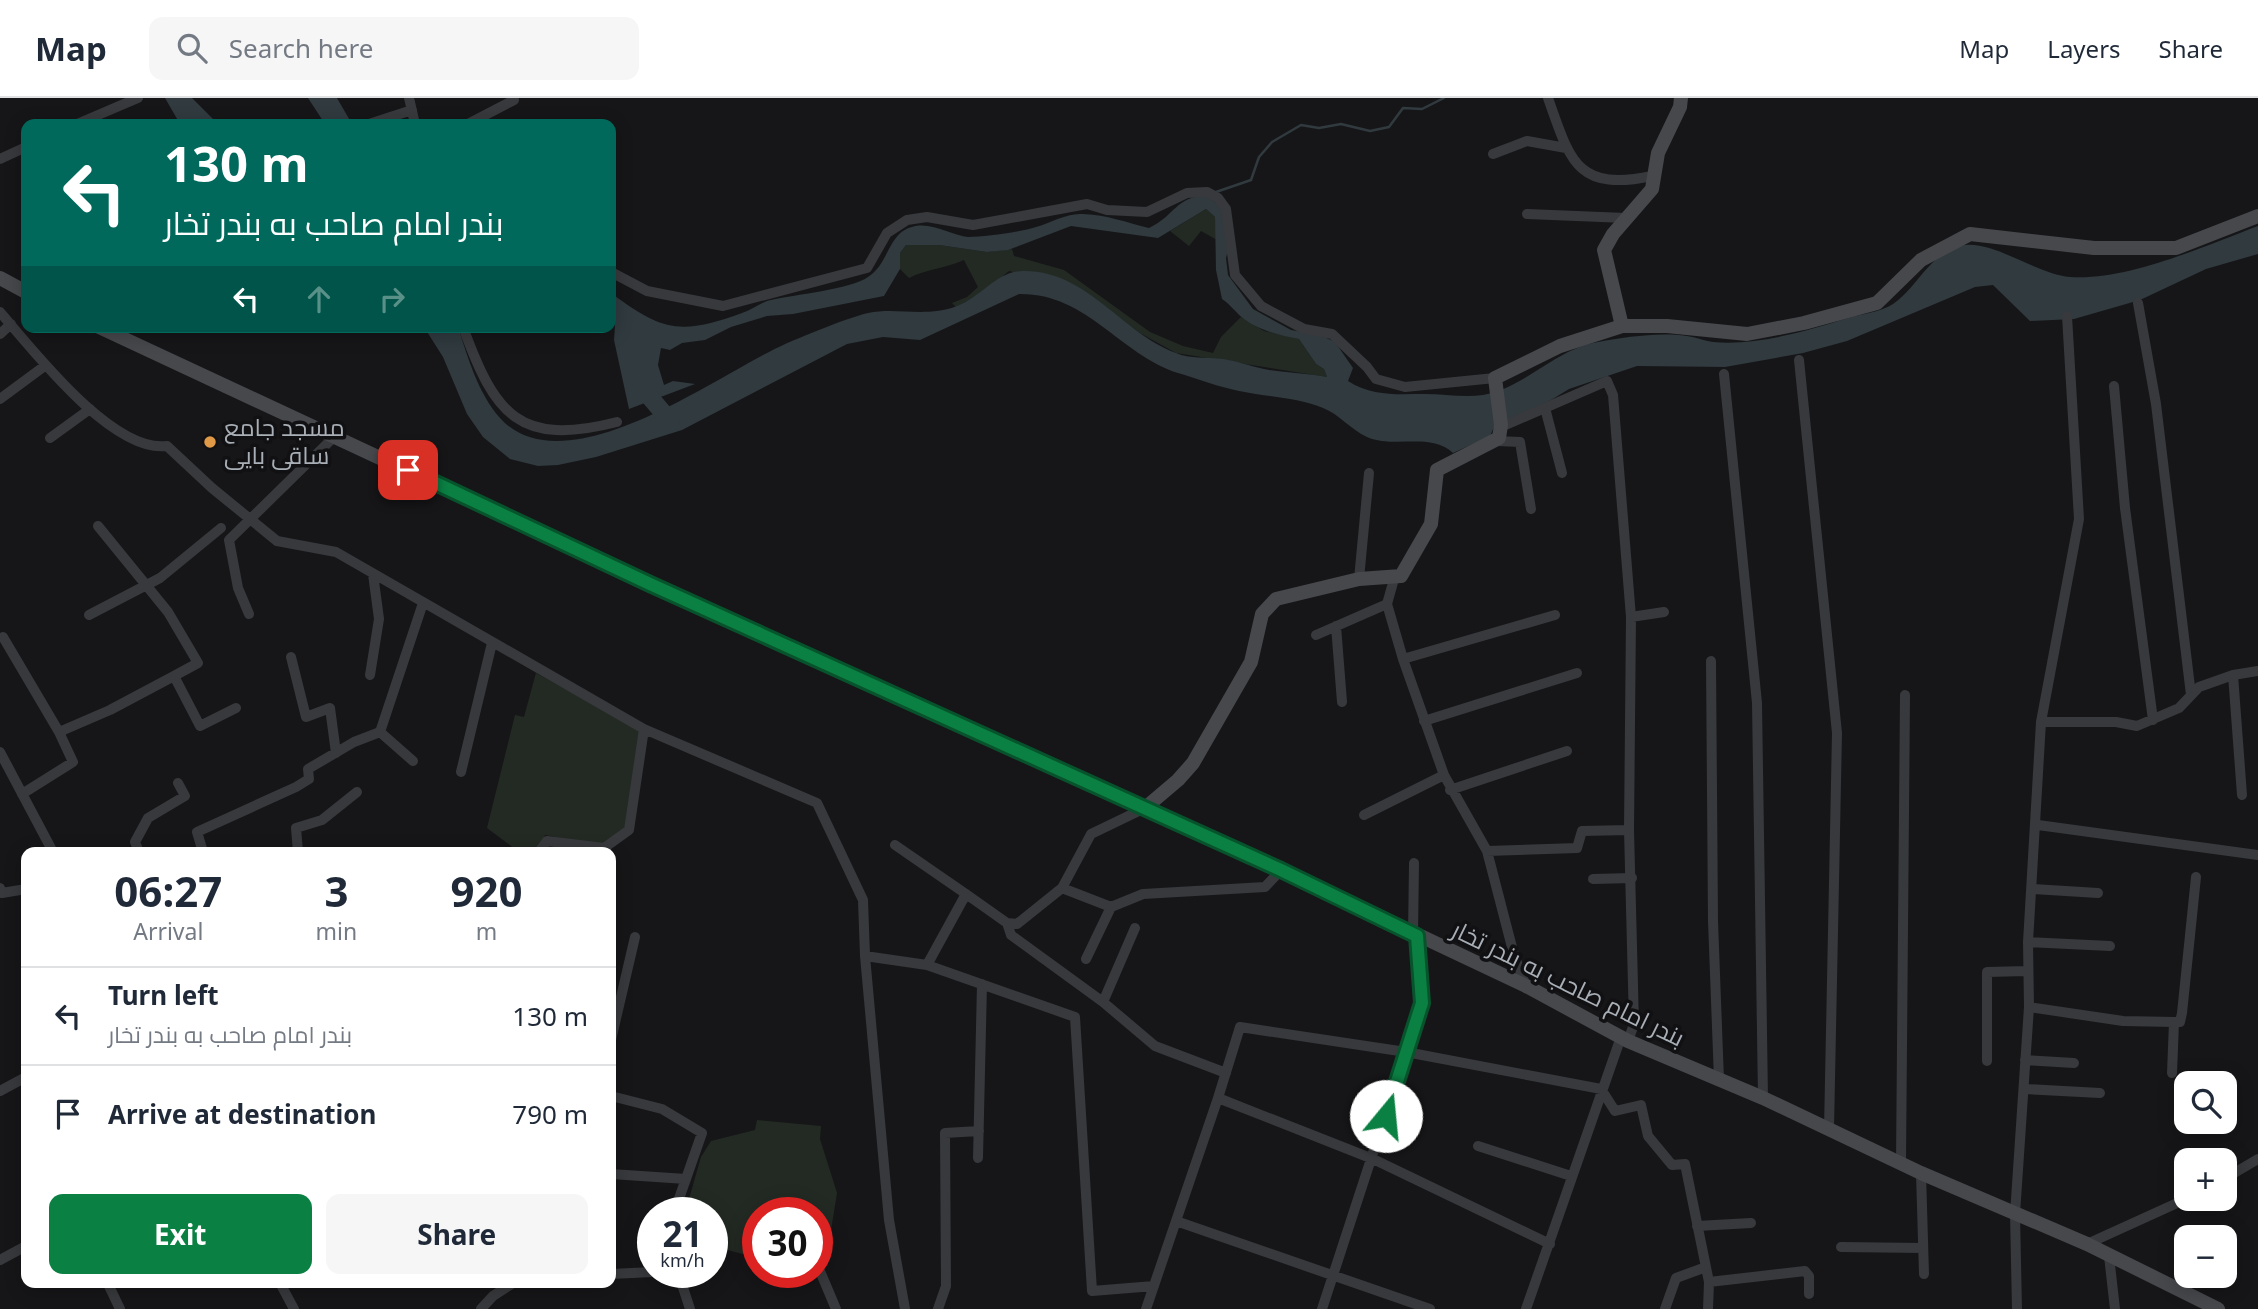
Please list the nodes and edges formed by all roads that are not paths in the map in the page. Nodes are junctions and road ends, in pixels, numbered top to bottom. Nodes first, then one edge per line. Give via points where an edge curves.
1 (138, 98) edge
2 (409, 98) edge
3 (1548, 98) edge
4 (1681, 98) edge
5 (514, 100) dead end
6 (412, 110) junction
7 (89, 119) edge
8 (384, 119) edge
9 (414, 119) edge
10 (478, 119) edge
11 (1566, 148) junction
12 (21, 149) edge
13 (1493, 154) dead end
14 (0, 159) edge
15 (1652, 176) junction
16 (1527, 214) dead end
17 (2258, 216) edge
18 (1626, 218) junction
19 (616, 274) edge
20 (0, 278) edge
21 (21, 289) edge
22 (2138, 303) dead end
23 (0, 312) edge
24 (2067, 316) dead end
25 (11, 324) junction
26 (1622, 326) junction
27 (112, 333) edge
28 (465, 333) edge
29 (0, 334) edge
30 (1800, 360) dead end
31 (46, 365) junction
32 (1724, 374) dead end
33 (1495, 382) junction
34 (2113, 386) dead end
35 (0, 399) edge
36 (1545, 408) junction
37 (89, 409) junction
38 (617, 422) dead end
39 (1500, 431) junction
40 (335, 436) junction
41 (50, 438) dead end
42 (1369, 473) dead end
43 (1562, 473) dead end
44 (1531, 509) dead end
45 (252, 521) junction
46 (98, 526) dead end
47 (221, 528) dead end
48 (373, 574) junction
49 (1359, 579) junction
50 (1394, 579) junction
51 (146, 586) junction
52 (423, 603) junction
53 (1387, 604) junction
54 (1664, 612) dead end
55 (249, 614) dead end
56 (89, 615) dead end
57 (1555, 615) dead end
58 (1631, 617) junction
59 (1336, 626) junction
60 (1316, 635) dead end
61 (3, 638) dead end
62 (492, 643) junction
63 (291, 657) dead end
64 (1403, 659) junction
65 (1711, 661) dead end
66 (2258, 671) edge
67 (1577, 673) dead end
68 (370, 675) dead end
69 (2232, 675) junction
70 (174, 676) junction
71 (1905, 695) dead end
72 (2191, 695) junction
73 (1342, 702) dead end
74 (236, 708) dead end
75 (2153, 720) junction
76 (1424, 721) junction
77 (2041, 722) junction
78 (644, 729) junction
79 (59, 732) junction
80 (380, 732) junction
81 (1567, 751) dead end
82 (0, 752) edge
83 (336, 753) junction
84 (412, 761) dead end
85 (461, 772) dead end
86 (1444, 775) junction
87 (178, 783) dead end
88 (1450, 790) junction
89 (357, 792) dead end
90 (22, 794) junction
91 (2242, 795) dead end
92 (1145, 807) junction
93 (1364, 815) dead end
94 (2038, 825) junction
95 (1629, 830) junction
96 (895, 845) dead end
97 (50, 847) edge
98 (137, 847) edge
99 (202, 847) edge
100 (298, 847) edge
101 (543, 847) edge
102 (596, 847) edge
103 (605, 847) edge
104 (1487, 851) junction
105 (2258, 855) edge
106 (1414, 863) dead end
107 (1281, 870) junction
108 (2196, 877) dead end
109 (1632, 878) junction
110 (1593, 879) dead end
111 (1062, 888) junction
112 (2033, 889) junction
113 (21, 890) edge
114 (1, 892) edge
115 (2098, 893) dead end
116 (966, 894) junction
117 (1111, 906) junction
118 (1007, 923) junction
119 (1135, 928) dead end
120 (1415, 935) junction
121 (635, 937) dead end
122 (2028, 942) junction
123 (2110, 946) dead end
124 (865, 956) junction
125 (1086, 959) dead end
126 (927, 965) junction
127 (2027, 971) junction
128 (982, 984) junction
129 (1526, 986) junction
130 (1103, 1003) junction
131 (2029, 1007) junction
132 (616, 1019) edge
133 (2174, 1022) junction
134 (1625, 1039) junction
135 (1406, 1052) junction
136 (2025, 1060) junction
137 (1987, 1061) dead end
138 (2074, 1063) dead end
139 (1226, 1073) junction
140 (2172, 1073) dead end
141 (21, 1080) edge
142 (1719, 1080) junction
143 (1601, 1088) junction
144 (2025, 1089) junction
145 (0, 1091) edge
146 (2100, 1093) dead end
147 (616, 1097) edge
148 (1763, 1097) junction
149 (1218, 1098) junction
150 (1829, 1129) junction
151 (979, 1130) junction
152 (1478, 1146) dead end
153 (978, 1158) dead end
154 (2258, 1158) edge
155 (1373, 1159) junction
156 (1901, 1162) junction
157 (2237, 1171) edge
158 (1921, 1173) junction
159 (616, 1174) edge
160 (1571, 1176) junction
161 (686, 1179) junction
162 (680, 1197) edge
163 (2174, 1204) edge
164 (2015, 1214) junction
165 (1176, 1221) junction
166 (1751, 1223) dead end
167 (1697, 1226) junction
168 (1550, 1244) junction
169 (2087, 1244) junction
170 (1841, 1247) dead end
171 (1923, 1248) junction
172 (21, 1249) edge
173 (2109, 1256) junction
174 (0, 1260) edge
175 (1706, 1267) junction
176 (637, 1273) edge
177 (616, 1274) edge
178 (1924, 1274) dead end
179 (1334, 1276) junction
180 (1709, 1282) junction
181 (1154, 1286) junction
182 (109, 1288) edge
183 (284, 1288) edge
184 (505, 1288) edge
185 (683, 1288) edge
186 (827, 1288) edge
187 (1809, 1294) dead end
188 (2211, 1308) edge
189 (120, 1309) edge
190 (294, 1309) edge
191 (481, 1309) edge
192 (690, 1309) edge
193 (836, 1309) edge
194 (905, 1309) edge
195 (938, 1309) edge
196 (1146, 1309) edge
197 (1322, 1309) edge
198 (1430, 1309) edge
199 (1526, 1309) edge
200 (1665, 1309) edge
201 (1708, 1309) edge
202 (2017, 1309) edge
203 (2115, 1309) edge

1 - 7 street
2 - 6 street
3 - 11 street
4 - 15 main road
5 - 10 street
6 - 8 street
6 - 9 street
11 - 13 street via 1527,141
11 - 15 street via 1573,161 1602,180
12 - 14 street
15 - 18 main road via 1652,189
16 - 18 street
17 - 26 main road via 2176,248 2094,248 1970,234 1921,260 1878,303 1804,323 1747,334
18 - 26 main road via 1604,250
19 - 33 street via 648,290 723,306 867,268 887,233 907,220 927,217 973,225 1087,204 1147,212 1187,193 1207,192 1226,209 1235,275 1261,306 1304,329 1332,334 1376,379 1405,387
20 - 21 main road
22 - 72 street via 2156,404
23 - 25 street
24 - 77 street via 2079,519
25 - 29 street
25 - 31 street
26 - 33 main road via 1560,346
27 - 40 main road, بندر امام صاحب به بندر تخار
28 - 38 street via 481,376 521,423 558,432
30 - 150 street via 1838,733
31 - 35 street
31 - 37 street
32 - 148 street via 1757,703
33 - 39 main road
34 - 75 street
36 - 39 street
36 - 43 street
36 - 58 street via 1607,381 1614,395
37 - 41 street
37 - 45 street via 153,447 167,446
39 - 44 street via 1520,442
39 - 50 main road via 1437,470 1431,524 1402,576
40 - 45 street
40 - 92 main road, بندر امام صاحب به بندر تخار
42 - 49 street
45 - 48 street via 278,541 336,552
45 - 55 street via 229,540 238,588
46 - 51 street
47 - 51 street
48 - 52 street
48 - 68 street via 379,620
49 - 50 main road
49 - 92 main road via 1276,599 1265,607 1251,662 1193,763
50 - 53 street
51 - 56 street
51 - 70 street via 168,612 198,663
52 - 62 street
52 - 80 street
53 - 59 street
53 - 64 street
54 - 58 street
57 - 64 street
58 - 95 street
59 - 60 street
59 - 73 street
61 - 79 street
62 - 78 street
62 - 85 street
63 - 83 street via 306,717 330,708
64 - 76 street
65 - 142 street
66 - 69 street
67 - 76 street
69 - 72 street via 2199,687
69 - 91 street
70 - 74 street via 200,726
70 - 79 street
71 - 156 street
72 - 75 street via 2179,708
75 - 77 street via 2137,726
76 - 86 street
77 - 94 street
78 - 103 street via 629,830
78 - 124 street via 817,803 863,900
79 - 90 street via 73,762
80 - 83 street
80 - 84 street
81 - 88 street
82 - 90 street
83 - 99 street via 308,769 309,779 296,787 197,832
86 - 88 street
86 - 93 street
87 - 98 street via 185,796 148,818 135,842
88 - 104 street
89 - 100 street via 322,820 296,828
90 - 97 street
92 - 107 main road, بندر امام صاحب به بندر تخار
92 - 111 street via 1091,834
94 - 105 street
94 - 112 street
95 - 104 street via 1582,831 1577,848
95 - 109 street
96 - 116 street
101 - 102 street via 547,841
104 - 129 street
106 - 120 street
107 - 117 street via 1265,887 1143,894
107 - 120 main road, بندر امام صاحب به بندر تخار
108 - 133 street via 2182,1013 2180,1022
109 - 110 street
109 - 134 street via 1634,1024
111 - 117 street
111 - 118 street via 1017,924
112 - 115 street
112 - 122 street
113 - 114 street
116 - 118 street
116 - 126 street
117 - 125 street
118 - 130 street via 1012,935
119 - 130 street
120 - 129 main road, بندر امام صاحب به بندر تخار
120 - 135 street via 1422,1003
121 - 132 street
122 - 123 street
122 - 127 street
124 - 126 street
124 - 194 street via 889,1220
126 - 128 street
127 - 131 street
127 - 137 street via 1987,972
128 - 151 street
128 - 181 street via 1075,1017 1092,1291
129 - 134 main road, بندر امام صاحب به بندر تخار
130 - 139 street via 1155,1046
131 - 133 street via 2123,1021
131 - 136 street
133 - 140 street
134 - 142 main road, بندر امام صاحب به بندر تخار
134 - 143 street
135 - 139 street via 1240,1027
135 - 143 street
135 - 155 street
136 - 138 street
136 - 144 street
139 - 149 street
141 - 145 street
142 - 148 main road, بندر امام صاحب به بندر تخار
143 - 160 street
143 - 167 street via 1615,1111 1640,1105 1648,1136 1672,1165 1685,1164
144 - 146 street
144 - 164 street
147 - 161 street via 662,1109 701,1131
148 - 150 main road, بندر امام صاحب به بندر تخار
149 - 155 street
149 - 165 street
150 - 156 main road, بندر امام صاحب به بندر تخار
151 - 153 street
151 - 195 street via 945,1133 946,1286
152 - 160 street
154 - 157 street
155 - 168 street
155 - 179 street
156 - 158 main road, بندر امام صاحب به بندر تخار
158 - 164 main road, بندر امام صاحب به بندر تخار
158 - 171 street
159 - 161 street
160 - 168 street
161 - 162 street
163 - 169 street
164 - 169 main road, بندر امام صاحب به بندر تخار
164 - 202 street
165 - 179 street
165 - 181 street
166 - 167 street
167 - 175 street
168 - 199 street
169 - 173 main road, بندر امام صاحب به بندر تخار
170 - 171 street
171 - 178 street
172 - 174 street
173 - 188 main road, بندر امام صاحب به بندر تخار
173 - 203 street
175 - 180 street
175 - 200 street via 1676,1278
176 - 177 street
179 - 197 street
179 - 198 street
180 - 187 street via 1805,1272
180 - 201 street
181 - 196 street
182 - 189 street
183 - 190 street
184 - 191 street
185 - 192 street
186 - 193 street

